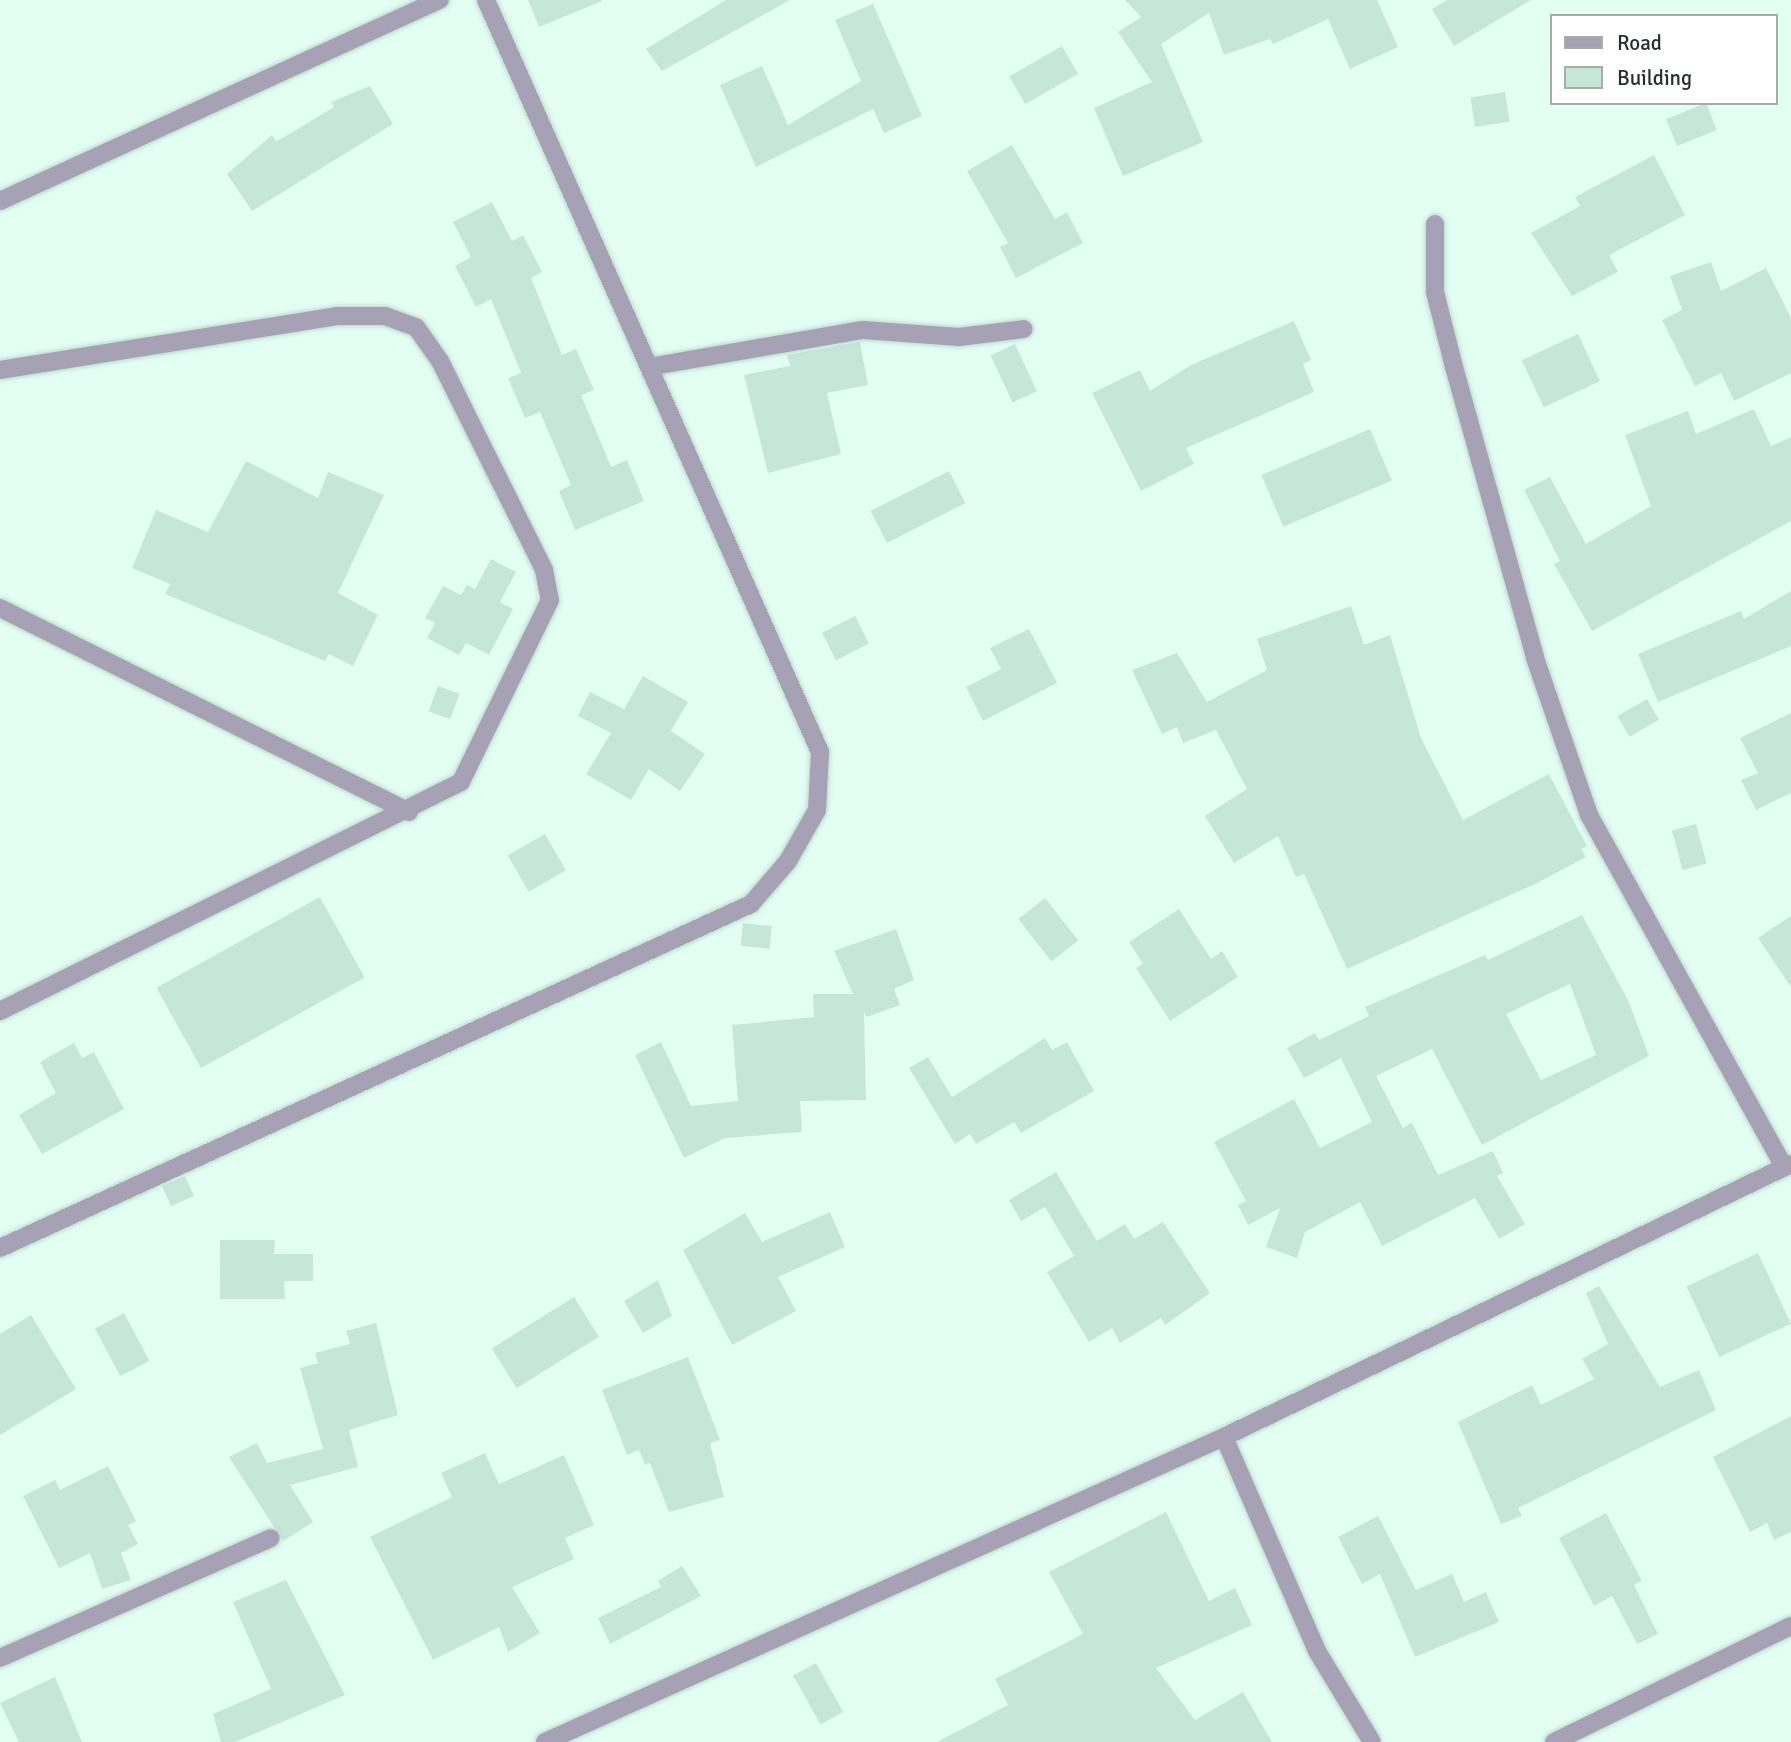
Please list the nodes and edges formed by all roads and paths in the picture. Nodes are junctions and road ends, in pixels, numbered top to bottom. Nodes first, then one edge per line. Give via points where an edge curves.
1 (440, 0) edge
2 (486, 0) edge
3 (0, 201) edge
4 (1435, 224) dead end
5 (1024, 329) dead end
6 (654, 366) junction
7 (0, 370) edge
8 (0, 608) edge
9 (409, 812) junction
10 (0, 1011) edge
11 (1787, 1165) edge
12 (0, 1248) edge
13 (1224, 1437) junction
14 (271, 1538) dead end
15 (1791, 1626) edge
16 (0, 1658) edge
17 (545, 1742) edge
18 (1372, 1742) edge
19 (1554, 1742) edge

1 - 3 street
2 - 6 street
4 - 11 street via 1435,292 1454,367 1535,658 1589,815
5 - 6 street via 959,337 863,330
6 - 12 street via 820,752 817,810 788,861 751,904 710,925
7 - 9 street via 337,316 385,316 416,327 440,361 544,570 550,600 461,782
8 - 9 street
9 - 10 street
11 - 13 street
13 - 17 street
13 - 18 street via 1317,1651
14 - 16 street
15 - 19 street

